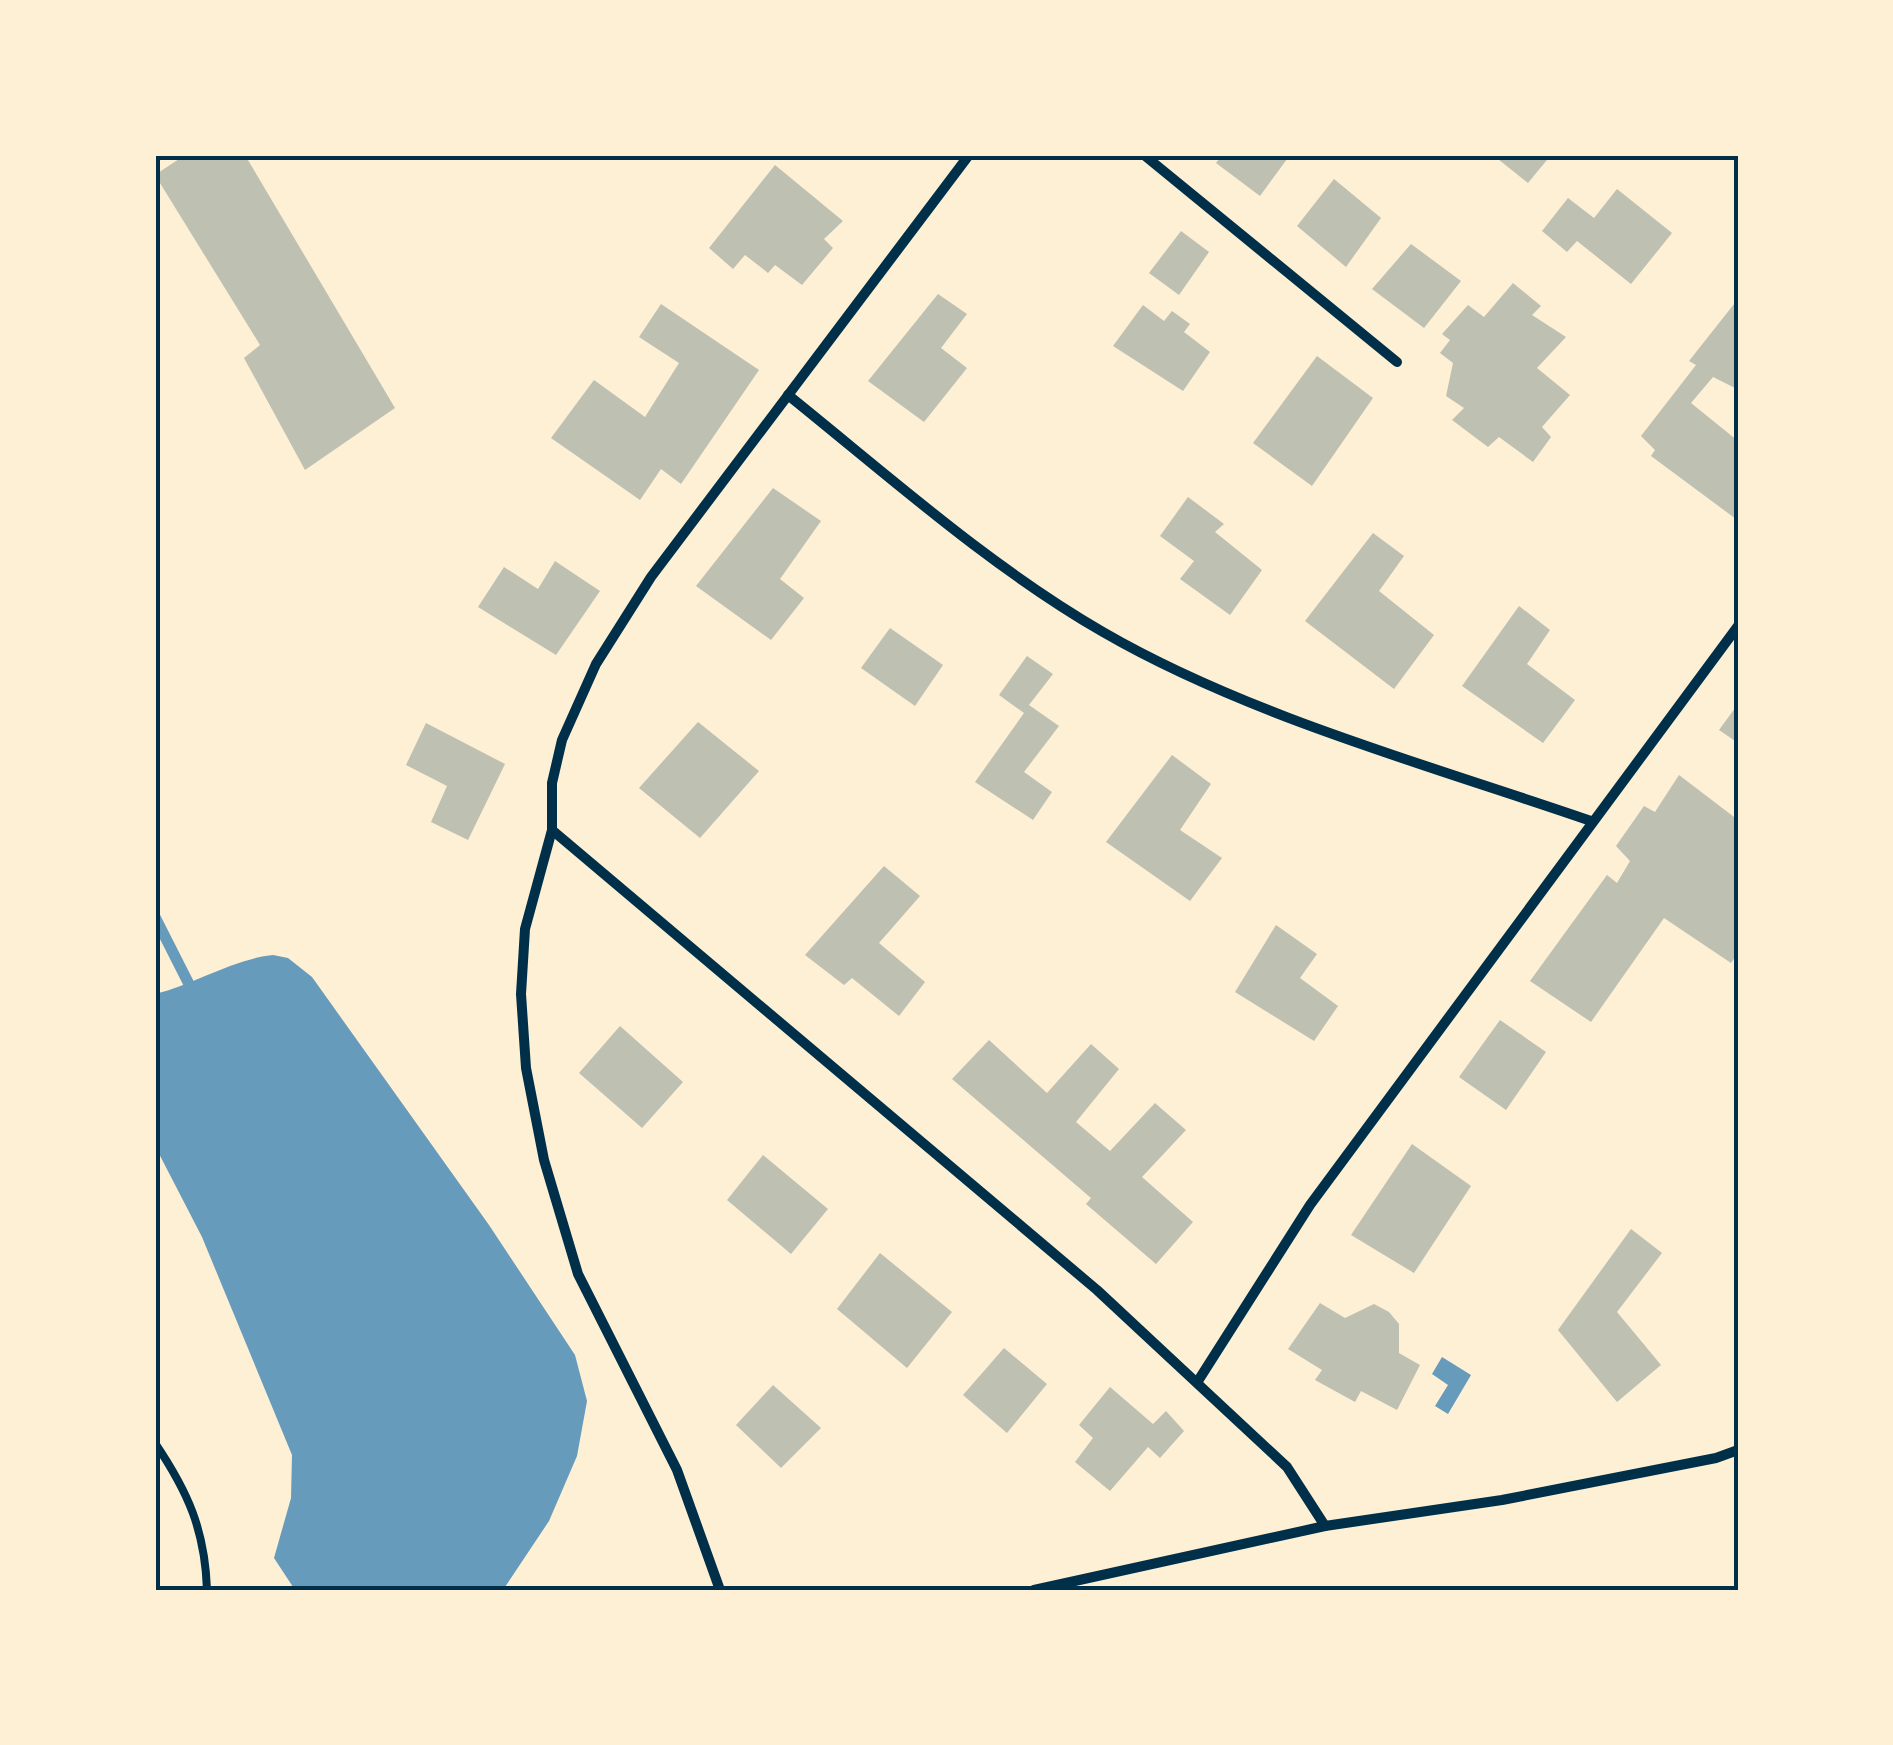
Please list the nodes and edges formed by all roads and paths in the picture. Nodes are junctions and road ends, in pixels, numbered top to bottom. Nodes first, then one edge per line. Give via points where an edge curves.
1 (969, 155) edge
2 (1144, 155) edge
3 (1397, 362) dead end
4 (788, 395) junction
5 (1738, 626) edge
6 (1591, 821) junction
7 (552, 830) junction
8 (1198, 1381) junction
9 (155, 1443) edge
10 (1738, 1450) edge
11 (1325, 1526) junction
12 (207, 1590) edge
13 (720, 1590) edge
14 (1034, 1590) edge

1 - 4 street
2 - 3 street
4 - 6 street via 1020,582 1106,634 1332,732
4 - 7 street via 651,577 596,664 562,740 552,783
5 - 6 street
6 - 8 street via 1310,1205
7 - 8 street
7 - 13 street via 525,930 521,994 526,1068 544,1160 578,1274 678,1470
8 - 11 street via 1288,1467
9 - 12 lane via 189,1493
10 - 11 street via 1502,1500
11 - 14 street

